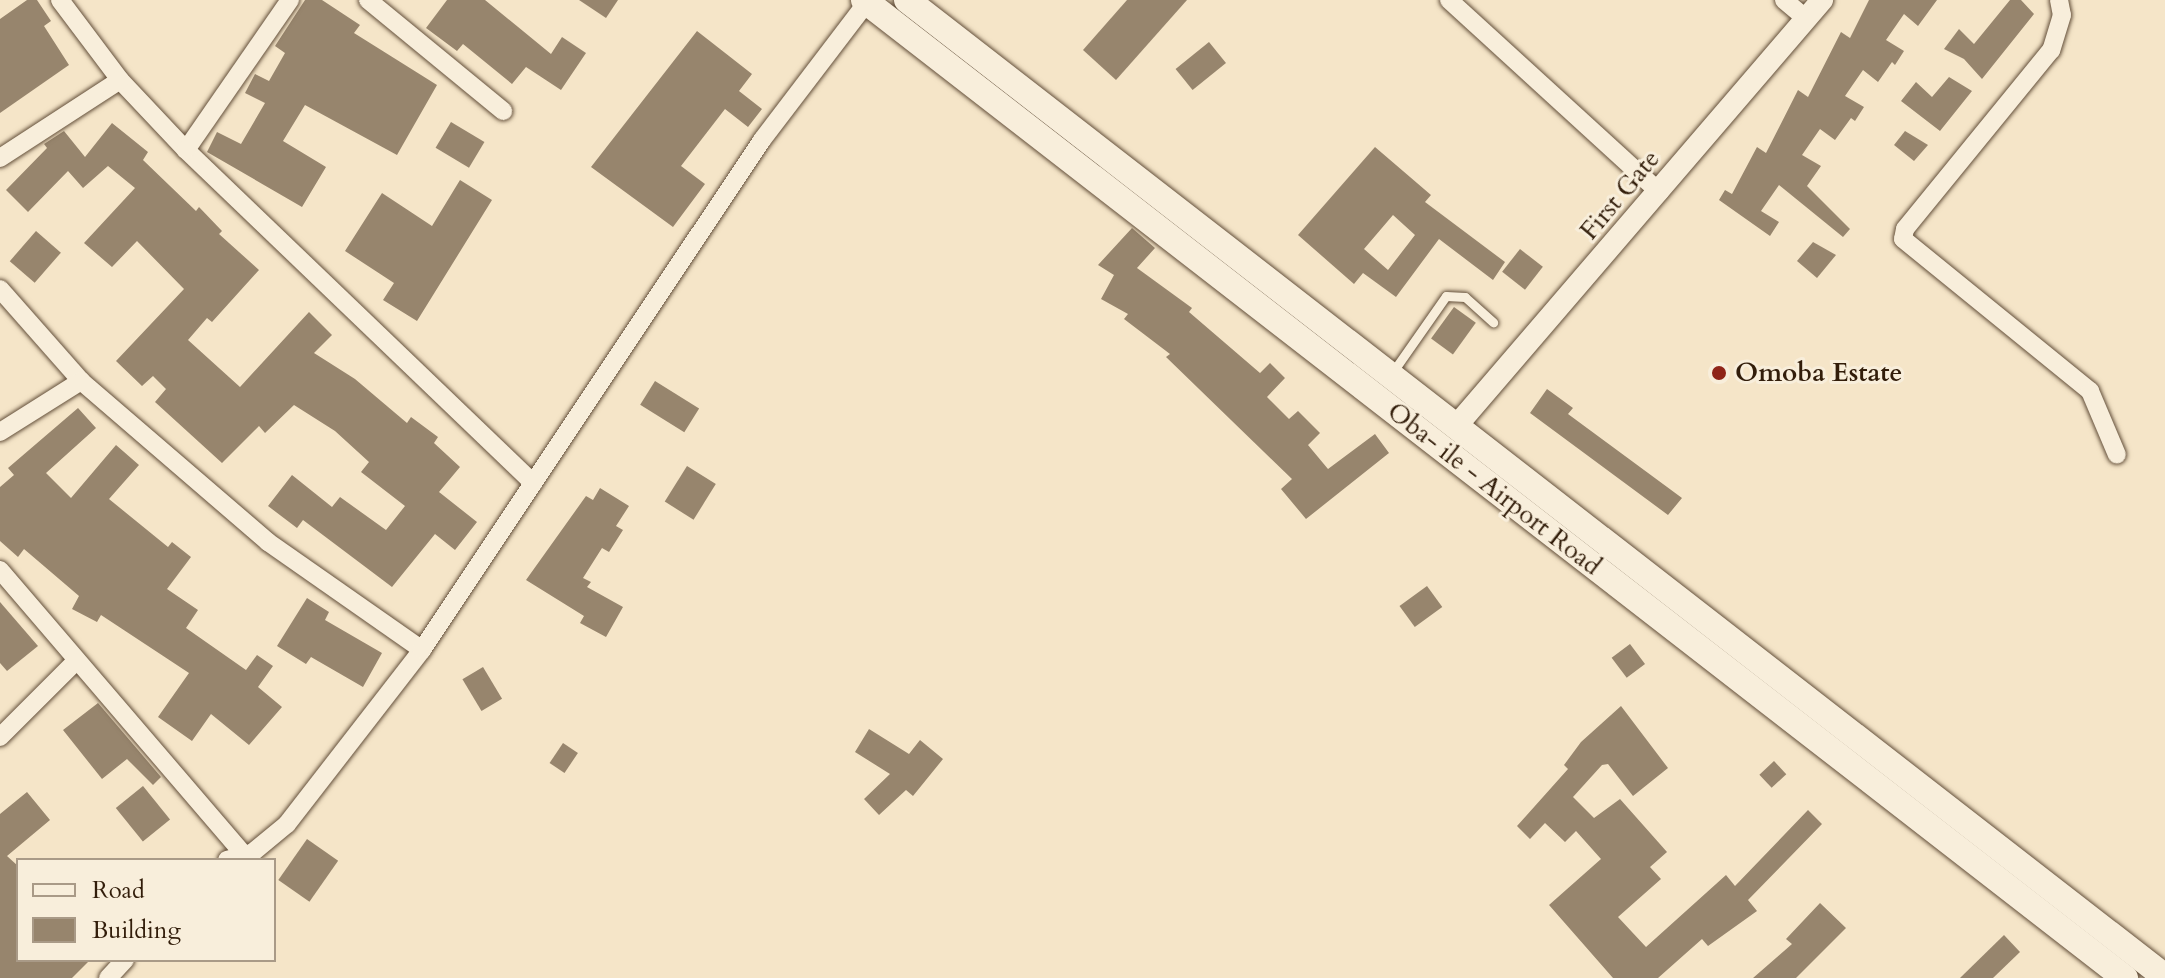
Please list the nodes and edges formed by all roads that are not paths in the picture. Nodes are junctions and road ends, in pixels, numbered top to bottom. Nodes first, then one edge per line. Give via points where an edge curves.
1 (60, 0) edge
2 (290, 0) edge
3 (368, 0) edge
4 (907, 0) edge
5 (1449, 0) edge
6 (1784, 0) edge
7 (1822, 0) edge
8 (2059, 0) edge
9 (866, 1) edge
10 (1807, 19) junction
11 (120, 80) junction
12 (503, 111) dead end
13 (186, 150) junction
14 (0, 158) edge
15 (1659, 192) junction
16 (0, 289) edge
17 (1493, 322) dead end
18 (1392, 373) junction
19 (81, 381) junction
20 (1458, 424) junction
21 (0, 432) edge
22 (2117, 455) dead end
23 (533, 483) junction
24 (0, 570) edge
25 (422, 650) junction
26 (75, 662) junction
27 (1834, 719) junction
28 (0, 737) edge
29 (1818, 741) junction
30 (236, 858) edge
31 (123, 962) edge
32 (2165, 977) edge
33 (108, 978) edge
34 (2125, 978) edge

1 - 11 street
2 - 13 street
3 - 12 street
4 - 18 main road, Oba- ile - Airport Road
5 - 15 street
6 - 10 street
7 - 10 street, First Gate
8 - 22 street via 2062,15 2051,50 1905,229 1903,239 2090,391
9 - 23 street via 762,140
9 - 29 main road, Oba- ile - Airport Road
10 - 15 street, First Gate
11 - 13 street
11 - 14 street
13 - 23 street
15 - 20 street, First Gate
16 - 19 street
17 - 18 lane via 1465,297 1446,296
18 - 20 main road, Oba- ile - Airport Road
19 - 21 street
19 - 25 street via 268,542
20 - 27 main road, Oba- ile - Airport Road
23 - 25 street
24 - 26 street
25 - 30 street via 287,824
26 - 28 street
26 - 30 street
27 - 29 main road
27 - 32 main road, Oba- ile - Airport Road
29 - 34 main road, Oba- ile - Airport Road
31 - 33 street

